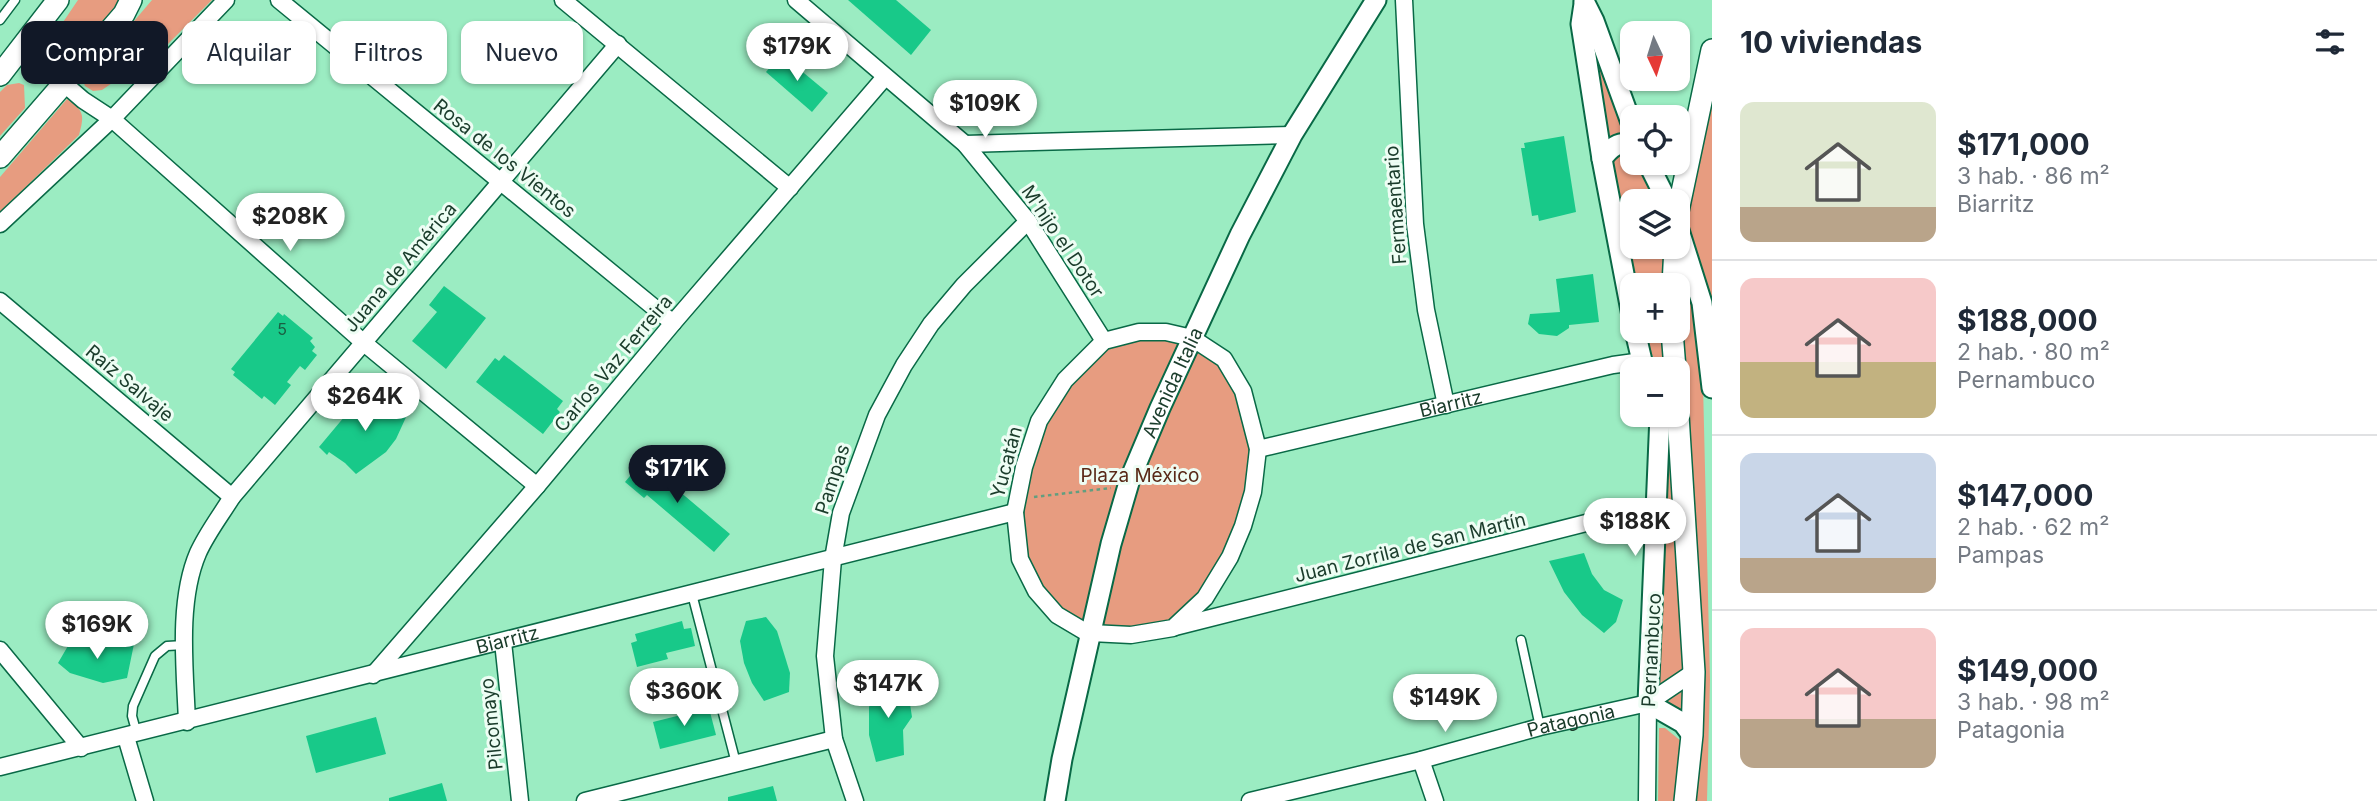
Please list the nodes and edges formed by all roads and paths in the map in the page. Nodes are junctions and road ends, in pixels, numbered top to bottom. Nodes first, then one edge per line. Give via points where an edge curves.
1 (15, 0) edge
2 (58, 0) edge
3 (226, 0) edge
4 (279, 0) edge
5 (564, 0) edge
6 (796, 0) edge
7 (1376, 0) edge
8 (1404, 0) edge
9 (1584, 2) edge
10 (130, 5) edge
11 (0, 20) edge
12 (42, 21) edge
13 (117, 21) edge
14 (618, 44) junction
15 (21, 48) edge
16 (1712, 52) edge
17 (0, 75) edge
18 (885, 77) junction
19 (65, 84) joint
20 (1625, 105) edge
21 (112, 119) junction
22 (1292, 135) junction
23 (965, 144) junction
24 (1620, 145) edge
25 (0, 157) edge
26 (1602, 159) junction
27 (500, 181) junction
28 (790, 188) junction
29 (1683, 189) edge
30 (1028, 221) junction
31 (0, 224) edge
32 (1690, 259) edge
33 (1624, 273) edge
34 (0, 301) edge
35 (1707, 307) edge
36 (673, 323) junction
37 (1192, 338) junction
38 (1104, 341) junction
39 (364, 343) junction
40 (1620, 365) edge
41 (1712, 388) edge
42 (1446, 405) junction
43 (1660, 427) edge
44 (1679, 427) edge
45 (1258, 449) junction
46 (1130, 479) junction
47 (537, 486) junction
48 (232, 497) junction
49 (1657, 505) junction
50 (1016, 506) junction
51 (833, 559) junction
52 (692, 594) junction
53 (1173, 628) junction
54 (1091, 633) junction
55 (1521, 640) dead end
56 (503, 642) junction
57 (185, 645) junction
58 (0, 650) edge
59 (1694, 672) junction
60 (373, 675) junction
61 (1648, 703) junction
62 (187, 722) junction
63 (1540, 727) junction
64 (132, 735) junction
65 (1692, 735) junction
66 (834, 739) junction
67 (81, 748) junction
68 (1420, 760) junction
69 (736, 763) junction
70 (0, 767) edge
71 (145, 801) edge
72 (520, 801) edge
73 (584, 801) edge
74 (855, 801) edge
75 (1055, 801) edge
76 (1250, 801) edge
77 (1435, 801) edge
78 (1647, 801) edge
79 (1685, 801) edge

1 - 11 lane
2 - 12 main road
3 - 21 street
4 - 27 street, Rosa de los Vientos
5 - 14 street
6 - 18 street, M'hijo el Dotor
7 - 22 street, Avenida Italia
8 - 42 street, Fermaentario via 1415,224 1426,310
9 - 20 street
9 - 26 street via 1581,24
10 - 13 main road
14 - 27 street, Juana de América
14 - 28 street
15 - 17 main road
16 - 29 main road
18 - 23 street, M'hijo el Dotor
18 - 28 street, Carlos Vaz Ferreira
19 - 21 street
19 - 25 main road
21 - 31 street
21 - 39 street
22 - 23 street
22 - 37 street, Avenida Italia
23 - 30 street, M'hijo el Dotor
24 - 26 street via 1610,148
26 - 33 street
27 - 36 street, Rosa de los Vientos
27 - 39 street, Juana de América
28 - 36 street, Carlos Vaz Ferreira
30 - 38 street, M'hijo el Dotor
30 - 51 street, Pampas via 964,285 904,365 858,463 841,513
32 - 35 street
34 - 48 street, Raíz Salvaje
35 - 41 street
36 - 47 street, Carlos Vaz Ferreira
37 - 38 street via 1139,332
37 - 45 street via 1224,359 1231,370 1243,391
37 - 46 street, Avenida Italia
38 - 50 street, Yucatán via 1065,380 1039,421
39 - 47 street
39 - 48 street, Juana de América
40 - 42 street, Biarritz
42 - 45 street, Biarritz
43 - 49 street, Pernambuco
44 - 59 main road
45 - 53 street via 1253,492 1230,557 1205,598
46 - 50 path via 1119,477 1116,487
46 - 54 street, Avenida Italia
47 - 60 street, Carlos Vaz Ferreira
48 - 57 street, Juana de América via 191,573
49 - 53 street, Juan Zorrila de San Martín
49 - 61 street, Pernambuco
50 - 51 street, Biarritz
50 - 54 street, Yucatán via 1020,559 1036,592 1057,615
51 - 52 street, Biarritz
51 - 66 street, Pampas via 825,656
52 - 56 street, Biarritz
52 - 69 lane
53 - 54 street, Juan Zorrila de San Martín via 1131,635
54 - 75 street, Avenida Italia
55 - 63 lane
56 - 60 street, Biarritz
56 - 72 street, Pilcomayo
57 - 62 street, Juana de América
57 - 64 lane via 167,646 155,656 133,706
58 - 67 street
59 - 61 street, Patagonia
59 - 65 main road
60 - 62 street, Biarritz
61 - 63 street, Patagonia
61 - 65 street via 1683,723
61 - 78 street, Pernambuco
62 - 64 street, Biarritz
63 - 68 street, Patagonia
64 - 67 street, Biarritz
64 - 71 street
65 - 79 main road
66 - 69 street
66 - 74 street, Pampas
67 - 70 street, Biarritz
68 - 76 street, Patagonia
68 - 77 street
69 - 73 street

